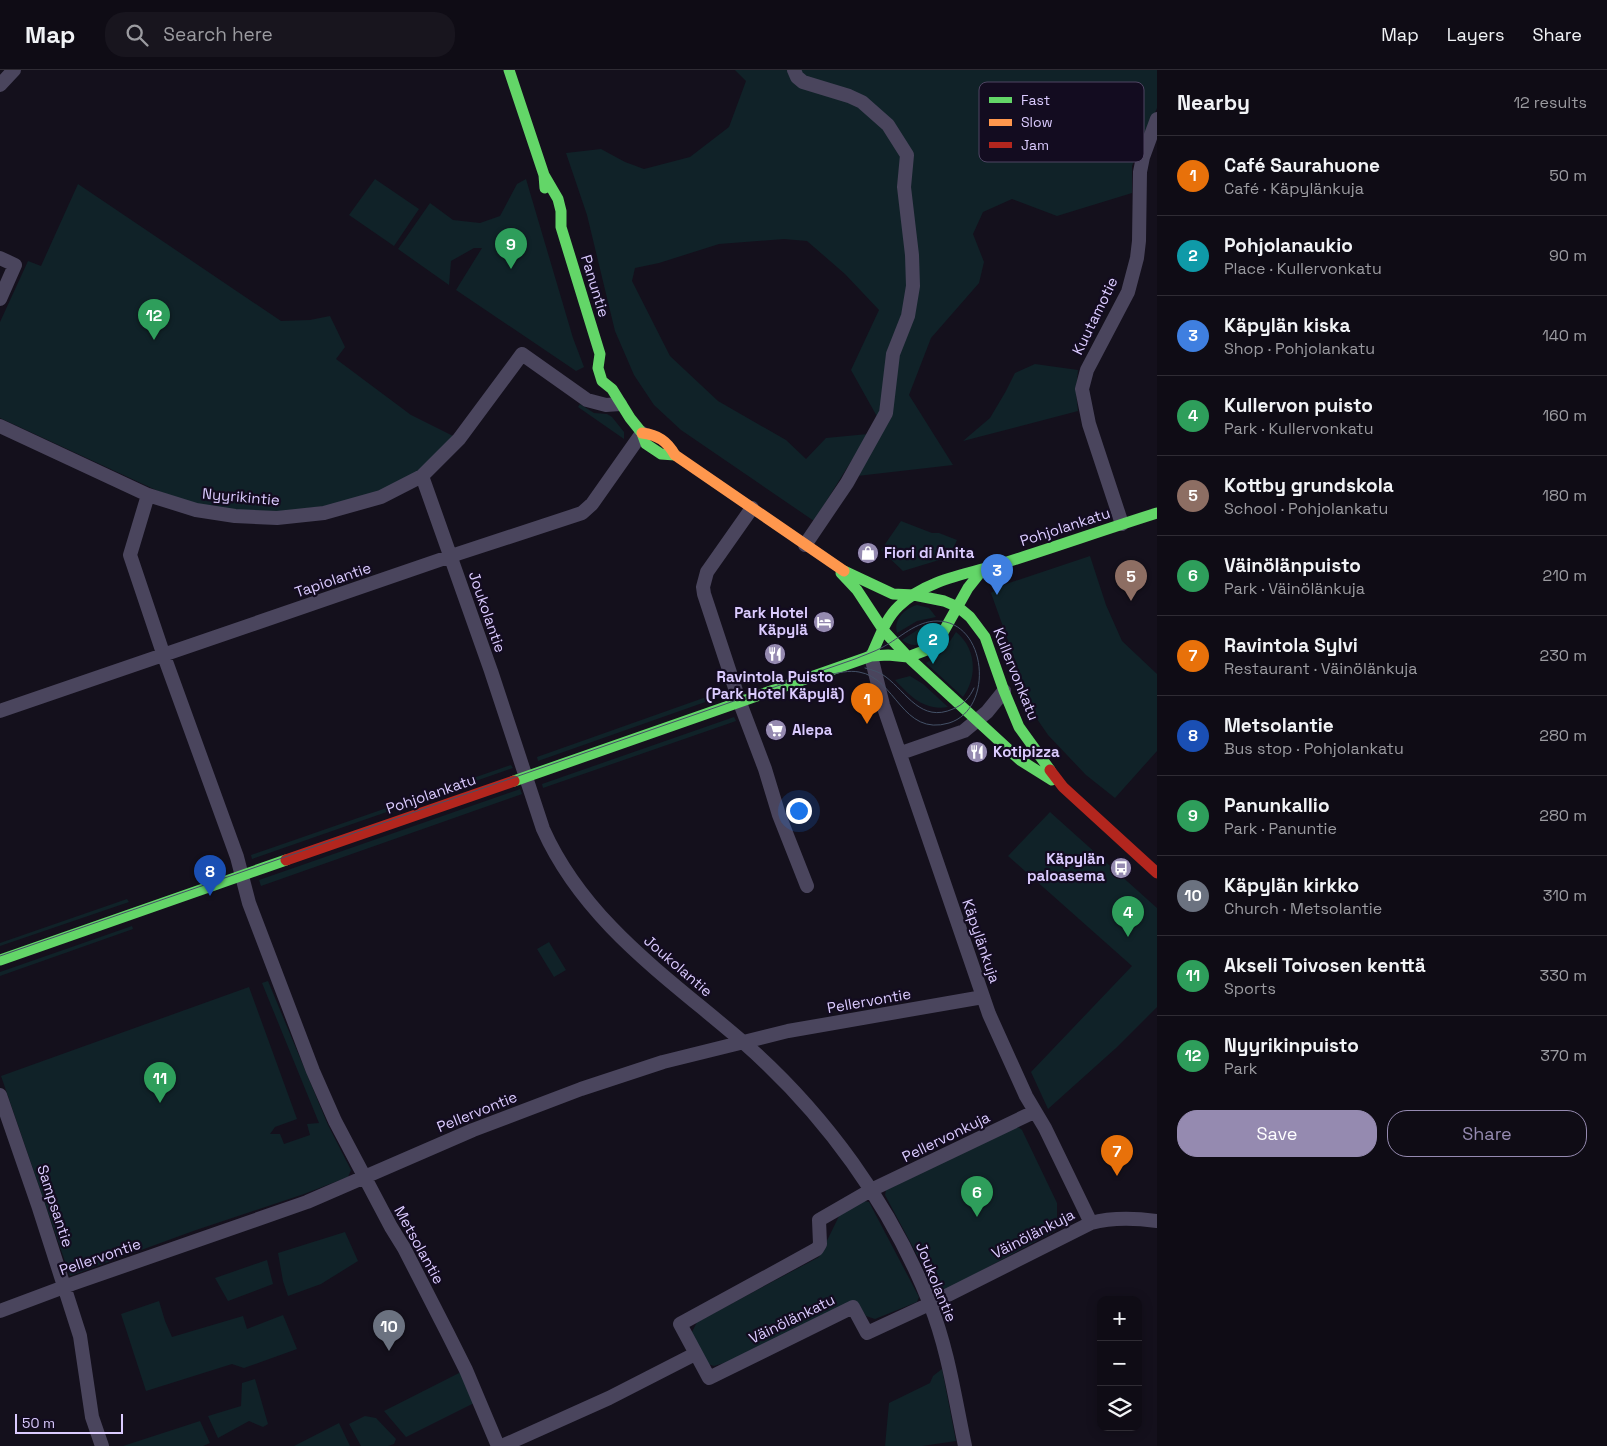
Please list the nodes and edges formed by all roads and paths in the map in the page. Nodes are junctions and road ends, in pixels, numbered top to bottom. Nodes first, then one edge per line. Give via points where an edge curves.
1 (14, 70) edge
2 (509, 70) edge
3 (794, 70) edge
4 (0, 85) edge
5 (1157, 119) edge
6 (1144, 154) edge
7 (1142, 162) edge
8 (0, 258) edge
9 (0, 299) edge
10 (600, 354) junction
11 (610, 364) dead end
12 (614, 376) dead end
13 (612, 389) junction
14 (620, 404) junction
15 (0, 426) edge
16 (642, 433) junction
17 (422, 476) junction
18 (148, 495) junction
19 (752, 508) junction
20 (1157, 513) edge
21 (1122, 524) junction
22 (804, 545) junction
23 (451, 556) junction
24 (837, 568) junction
25 (983, 569) junction
26 (914, 595) junction
27 (958, 607) junction
28 (884, 631) junction
29 (164, 656) junction
30 (871, 656) junction
31 (908, 657) junction
32 (1004, 691) junction
33 (740, 703) junction
34 (0, 711) edge
35 (977, 722) junction
36 (900, 753) junction
37 (526, 777) junction
38 (1063, 787) junction
39 (1157, 873) edge
40 (242, 876) junction
41 (807, 886) dead end
42 (0, 960) edge
43 (983, 997) junction
44 (743, 1043) junction
45 (0, 1095) edge
46 (1034, 1112) junction
47 (364, 1177) junction
48 (871, 1190) junction
49 (1157, 1221) edge
50 (1090, 1223) junction
51 (64, 1287) junction
52 (930, 1304) junction
53 (0, 1311) edge
54 (695, 1354) junction
55 (102, 1446) edge
56 (500, 1446) edge
57 (965, 1446) edge

1 - 4 street
2 - 10 main road, Panuntie via 544,175 560,202 561,226
3 - 22 street via 803,82 862,102 888,125 907,155 904,187 913,286 908,316 893,354 886,413 847,483
5 - 6 street, Kuutamotie
7 - 21 street, Kuutamotie via 1137,258 1128,292 1087,370 1082,389 1089,424
8 - 9 street via 15,265
10 - 11 main road, Panuntie
10 - 13 main road, Panuntie via 599,374
12 - 13 main road
13 - 14 main road, Panuntie
14 - 16 main road
14 - 17 street, Nyyrikintie via 606,405 587,400 522,354 459,439
15 - 18 street, Nyyrikintie
16 - 19 main road, Kullervonkatu via 654,433 668,443 675,455
16 - 23 street, Tapiolantie via 586,511
17 - 18 street, Nyyrikintie via 381,497 324,513 277,518 196,510
17 - 23 street, Joukolantie
18 - 29 street, Metsolantie via 130,555
19 - 22 main road, Kullervonkatu
19 - 33 street via 707,572 703,587
20 - 21 main road, Pohjolankatu
21 - 25 main road, Pohjolankatu
22 - 24 main road, Kullervonkatu
23 - 29 street, Tapiolantie
23 - 37 street, Joukolantie
24 - 26 main road, Kullervonkatu via 888,592
24 - 28 main road, Kullervonkatu via 857,590
25 - 26 main road, Pohjolankatu via 933,585
25 - 27 main road, Pohjolankatu
26 - 27 main road, Kullervonkatu
26 - 28 main road, Pohjolankatu via 896,608
27 - 31 main road, Pohjolankatu via 934,645
27 - 32 main road, Kullervonkatu via 985,637
28 - 30 main road, Pohjolankatu
28 - 31 main road, Kullervonkatu
29 - 34 street, Tapiolantie
29 - 40 street, Metsolantie
30 - 31 main road, Pohjolankatu
30 - 33 main road, Pohjolankatu
30 - 36 street, Käpylänkuja via 883,705
31 - 35 main road, Kullervonkatu
32 - 35 street
32 - 38 main road, Kullervonkatu via 1019,727
33 - 37 main road, Pohjolankatu
33 - 41 street
35 - 36 street via 957,735
35 - 38 main road, Kullervonkatu via 1020,760
36 - 43 street, Käpylänkuja
37 - 40 main road, Pohjolankatu
37 - 44 street, Joukolantie via 553,852 595,911 624,941
38 - 39 main road, Kullervonkatu
40 - 42 main road, Pohjolankatu
40 - 47 street, Metsolantie via 249,903 313,1071
43 - 44 street, Pellervontie via 788,1031
43 - 46 street, Käpylänkuja
44 - 47 street, Pellervontie via 664,1062 580,1089
44 - 48 street, Joukolantie via 800,1100
45 - 51 street, Sampsantie
46 - 48 street, Pellervonkuja
46 - 50 street, Käpylänkuja via 1045,1128
47 - 51 street, Pellervontie via 307,1202
47 - 56 street, Metsolantie via 447,1332
48 - 52 street, Joukolantie via 905,1246
48 - 54 street, Väinölänkatu via 819,1220 820,1244 817,1249 680,1324
49 - 50 street, Väinölänkuja via 1108,1219
50 - 52 street, Väinölänkuja
51 - 53 street, Pellervontie
51 - 55 street, Sampsantie via 80,1336 92,1417
52 - 54 street, Väinölänkatu via 867,1332 853,1307 709,1378
52 - 57 street, Joukolantie via 947,1357
54 - 56 street via 609,1398

